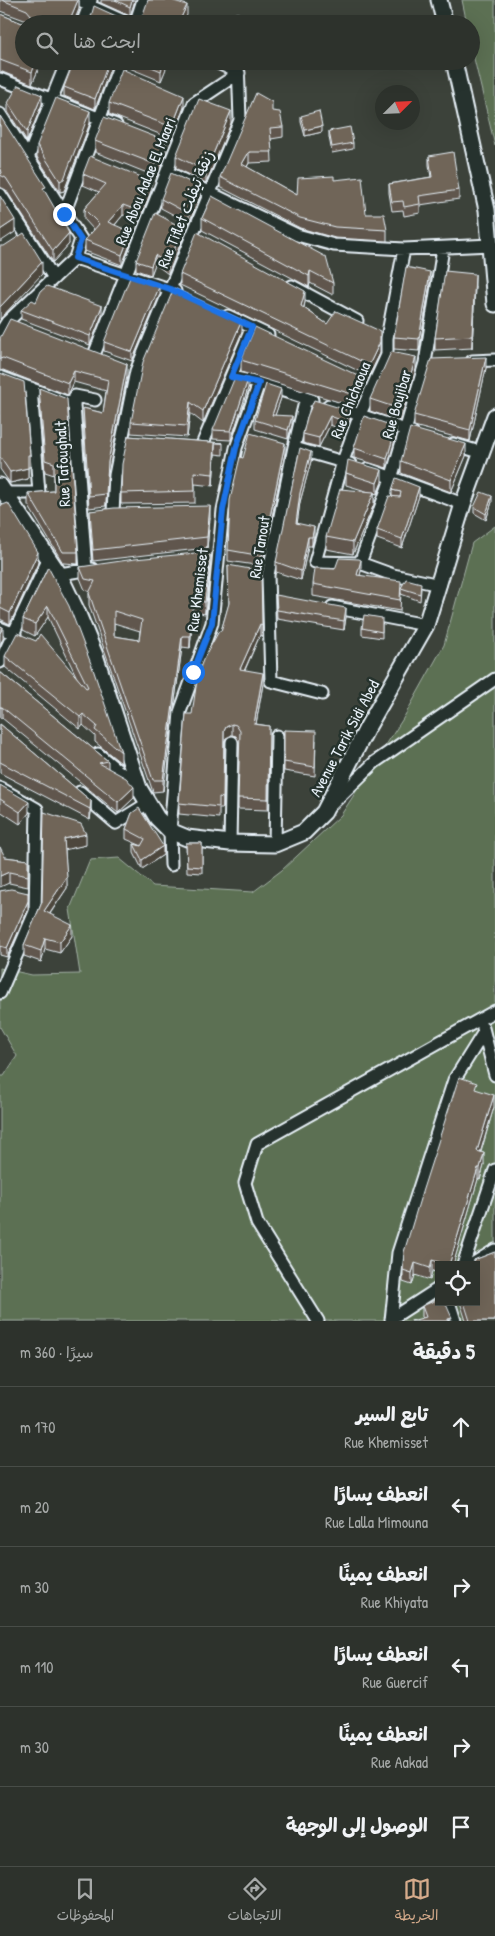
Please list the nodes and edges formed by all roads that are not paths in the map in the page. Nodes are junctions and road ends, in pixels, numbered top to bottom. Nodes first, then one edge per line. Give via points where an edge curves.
1 (77, 0) edge
2 (144, 0) edge
3 (439, 0) edge
4 (90, 3) edge
5 (85, 15) edge
6 (113, 15) edge
7 (138, 15) edge
8 (443, 15) edge
9 (63, 70) edge
10 (121, 70) edge
11 (234, 70) edge
12 (238, 70) edge
13 (456, 70) edge
14 (0, 78) edge
15 (52, 99) junction
16 (0, 114) edge
17 (100, 119) junction
18 (125, 129) edge
19 (28, 158) junction
20 (167, 172) junction
21 (210, 193) junction
22 (0, 194) edge
23 (64, 214) junction
24 (26, 234) junction
25 (13, 243) edge
26 (491, 245) junction
27 (443, 248) junction
28 (404, 249) junction
29 (75, 258) junction
30 (126, 275) junction
31 (54, 278) junction
32 (277, 279) edge
33 (170, 289) junction
34 (186, 297) edge
35 (495, 304) edge
36 (219, 312) edge
37 (252, 327) junction
38 (0, 333) edge
39 (379, 333) junction
40 (278, 340) edge
41 (94, 355) edge
42 (495, 360) edge
43 (460, 362) edge
44 (0, 377) edge
45 (231, 377) junction
46 (259, 383) junction
47 (31, 388) junction
48 (306, 398) junction
49 (95, 400) dead end
50 (74, 405) junction
51 (360, 414) junction
52 (495, 416) edge
53 (406, 431) junction
54 (423, 436) edge
55 (440, 441) edge
56 (202, 445) edge
57 (289, 446) junction
58 (483, 453) junction
59 (344, 462) junction
60 (391, 479) junction
61 (3, 490) edge
62 (463, 504) junction
63 (81, 517) junction
64 (49, 558) junction
65 (360, 563) junction
66 (105, 567) edge
67 (86, 570) junction
68 (59, 574) junction
69 (440, 585) junction
70 (319, 604) edge
71 (426, 625) junction
72 (0, 628) edge
73 (15, 634) junction
74 (0, 662) edge
75 (495, 679) edge
76 (322, 694) dead end
77 (277, 736) dead end
78 (232, 742) dead end
79 (88, 745) edge
80 (73, 786) edge
81 (0, 788) edge
82 (139, 788) junction
83 (148, 803) junction
84 (324, 812) junction
85 (170, 831) junction
86 (230, 843) junction
87 (276, 844) junction
88 (171, 865) dead end
89 (19, 892) edge
90 (37, 897) junction
91 (0, 993) edge
92 (495, 1011) edge
93 (481, 1019) junction
94 (484, 1032) junction
95 (495, 1075) edge
96 (495, 1170) edge
97 (495, 1250) edge
98 (464, 1261) edge
99 (477, 1261) edge
100 (435, 1291) edge
101 (450, 1306) edge
102 (391, 1320) edge
103 (318, 1321) edge
104 (455, 1321) edge

1 - 4 street
2 - 7 street
3 - 8 street
4 - 5 street
4 - 6 street
9 - 15 street
10 - 17 street
11 - 20 street, Rue Abou Aalae El Maari via 190,101 171,147
12 - 21 street, Rue Tiflet زنقة تيفلت via 240,120
13 - 26 street via 487,210
14 - 15 street
15 - 17 street
15 - 19 street
16 - 19 street
17 - 18 street
17 - 23 street via 90,159
19 - 23 street
20 - 21 street
20 - 30 street, Rue Abou Aalae El Maari via 156,185 155,213
21 - 28 street via 297,234 334,245
21 - 33 street, Rue Tiflet زنقة تيفلت
22 - 24 street
23 - 29 street via 81,240
24 - 25 street
24 - 31 street
26 - 27 street
26 - 35 street
27 - 28 street
27 - 53 street, Rue Boujibar via 425,362
28 - 39 street, Rue Chichaoua
29 - 30 street
29 - 31 street
30 - 33 street
30 - 41 street, Rue Abou Aalae El Maari
31 - 38 street
32 - 39 street
33 - 34 street
33 - 63 street, Rue Tiflet زنقة تيفلت via 132,369 127,440 115,475 118,512
36 - 37 street
37 - 40 street
37 - 45 street
39 - 51 street, Rue Chichaoua via 391,356 368,384
42 - 43 street
44 - 47 street, Rue Tafoughalt
45 - 46 street
45 - 56 street
46 - 48 street
46 - 85 street, Rue Khemisset via 246,434 232,447 218,510 213,555 221,568 212,623 180,712
47 - 50 street, Rue Tafoughalt
47 - 61 street via 39,493
48 - 51 street
48 - 57 street, Rue Tanout
49 - 50 street via 75,396
50 - 63 street, Rue Tafoughalt
51 - 53 street
51 - 59 street, Rue Chichaoua
52 - 58 street, Avenue Tarik Sidi Abed
53 - 54 street
53 - 60 street, Rue Boujibar
55 - 58 street
57 - 59 street
57 - 76 street, Rue Tanout via 264,574 275,596 271,681
58 - 62 street, Avenue Tarik Sidi Abed
59 - 60 street
59 - 65 street, Rue Chichaoua via 315,562
60 - 62 street
60 - 65 street, Rue Boujibar
61 - 64 street, Avenue Tarik Sidi Abed
62 - 69 street, Avenue Tarik Sidi Abed
63 - 67 street, Rue Tafoughalt
64 - 68 street, Avenue Tarik Sidi Abed
64 - 73 street
65 - 69 street via 393,575
66 - 67 street
67 - 68 street
68 - 82 street, Avenue Tarik Sidi Abed via 95,656
69 - 71 street, Avenue Tarik Sidi Abed
70 - 71 street
71 - 84 street, Avenue Tarik Sidi Abed
72 - 73 street
73 - 74 street
75 - 84 street via 376,762
77 - 87 street
78 - 86 street
79 - 82 street
80 - 83 street via 116,823
81 - 90 street via 37,809
82 - 83 street, Avenue Tarik Sidi Abed
83 - 85 street, Avenue Tarik Sidi Abed via 156,818
84 - 87 street, Avenue Tarik Sidi Abed via 304,832
85 - 86 street, Avenue Tarik Sidi Abed via 188,838
85 - 88 street, Rue Khemisset
86 - 87 street, Avenue Tarik Sidi Abed
89 - 90 street
90 - 91 street via 35,912
92 - 93 street
93 - 94 street
93 - 103 street via 258,1144 245,1184 257,1223
94 - 95 street
94 - 102 street via 454,1080 398,1253
96 - 98 street
97 - 99 street
100 - 102 street
101 - 104 street

